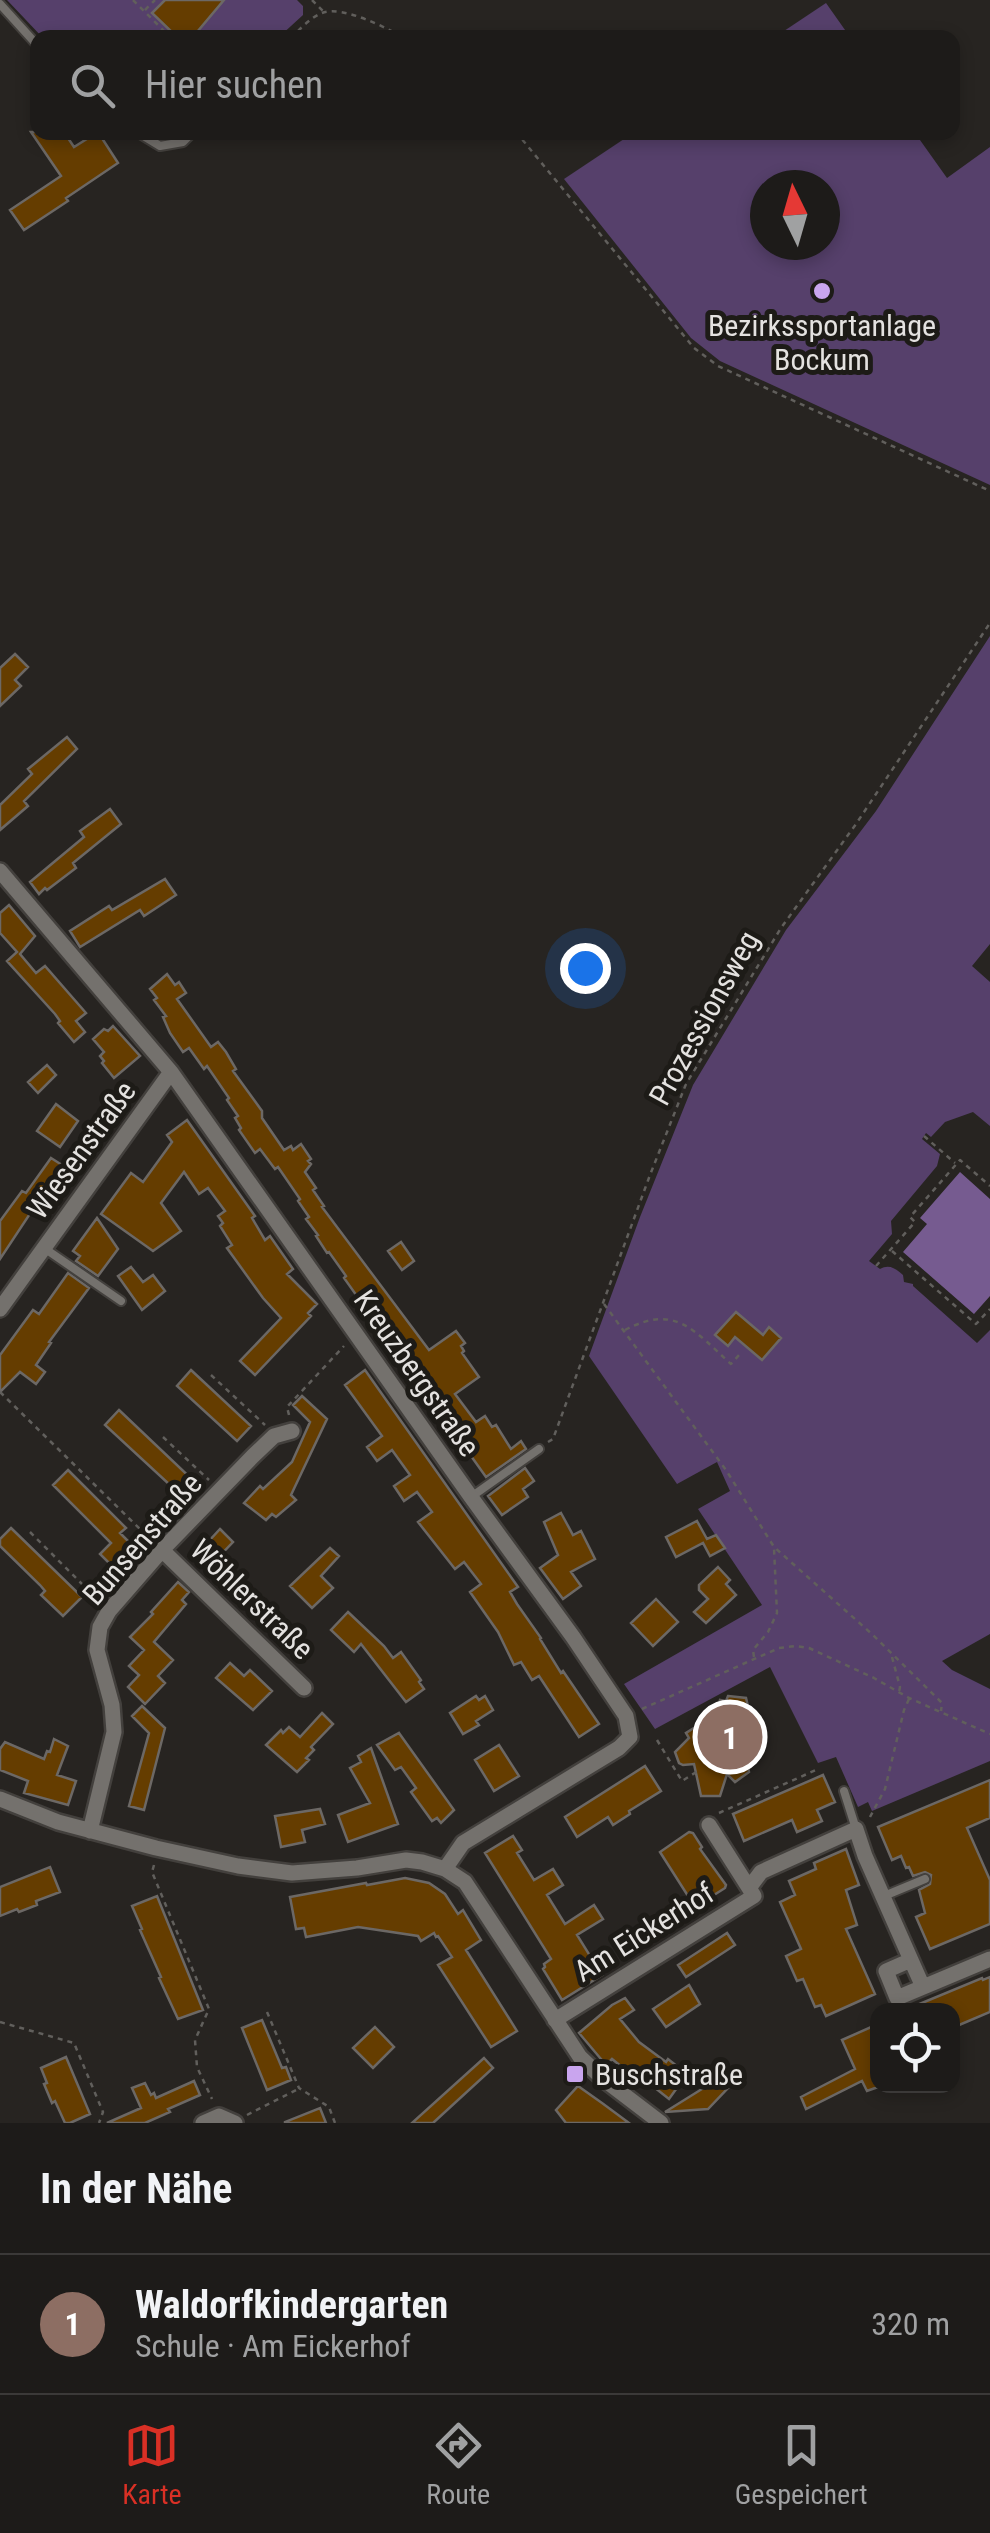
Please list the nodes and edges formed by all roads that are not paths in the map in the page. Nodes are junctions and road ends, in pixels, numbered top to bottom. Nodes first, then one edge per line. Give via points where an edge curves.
1 (0, 4) edge
2 (30, 37) edge
3 (150, 140) edge
4 (185, 140) edge
5 (2, 877) edge
6 (171, 1072) junction
7 (44, 1248) junction
8 (120, 1301) dead end
9 (0, 1309) edge
10 (292, 1431) road end
11 (538, 1449) road end
12 (470, 1496) junction
13 (162, 1550) junction
14 (304, 1688) dead end
15 (844, 1791) dead end
16 (0, 1799) edge
17 (708, 1825) road end
18 (856, 1828) junction
19 (90, 1831) junction
20 (445, 1869) junction
21 (925, 1879) dead end
22 (748, 1888) junction
23 (884, 1896) junction
24 (990, 1959) edge
25 (912, 1960) junction
26 (923, 1988) junction
27 (555, 2020) junction
28 (230, 2120) edge
29 (203, 2123) edge
30 (661, 2123) edge

1 - 2 lane
3 - 4 lane via 160,146
5 - 6 street, Kreuzbergstraße
6 - 7 street, Wiesenstraße
6 - 12 street, Kreuzbergstraße
7 - 8 lane
7 - 9 street, Wiesenstraße
10 - 13 street, Bunsenstraße via 274,1436
11 - 12 lane
12 - 20 street, Kreuzbergstraße via 626,1716 630,1737 463,1843
13 - 14 street, Wöhlerstraße
13 - 19 street, Bunsenstraße via 100,1627 97,1650 114,1732
15 - 18 lane
16 - 19 street
17 - 22 street, Am Eickerhof
18 - 22 street, Am Eickerhof via 761,1872
18 - 23 street
19 - 20 street via 292,1873 406,1860
20 - 27 street via 465,1882
21 - 23 lane
22 - 27 street, Am Eickerhof via 754,1896
23 - 25 street
24 - 26 street
25 - 26 street
25 - 26 street via 886,1971 898,1998
27 - 30 street via 580,2057
28 - 29 street

